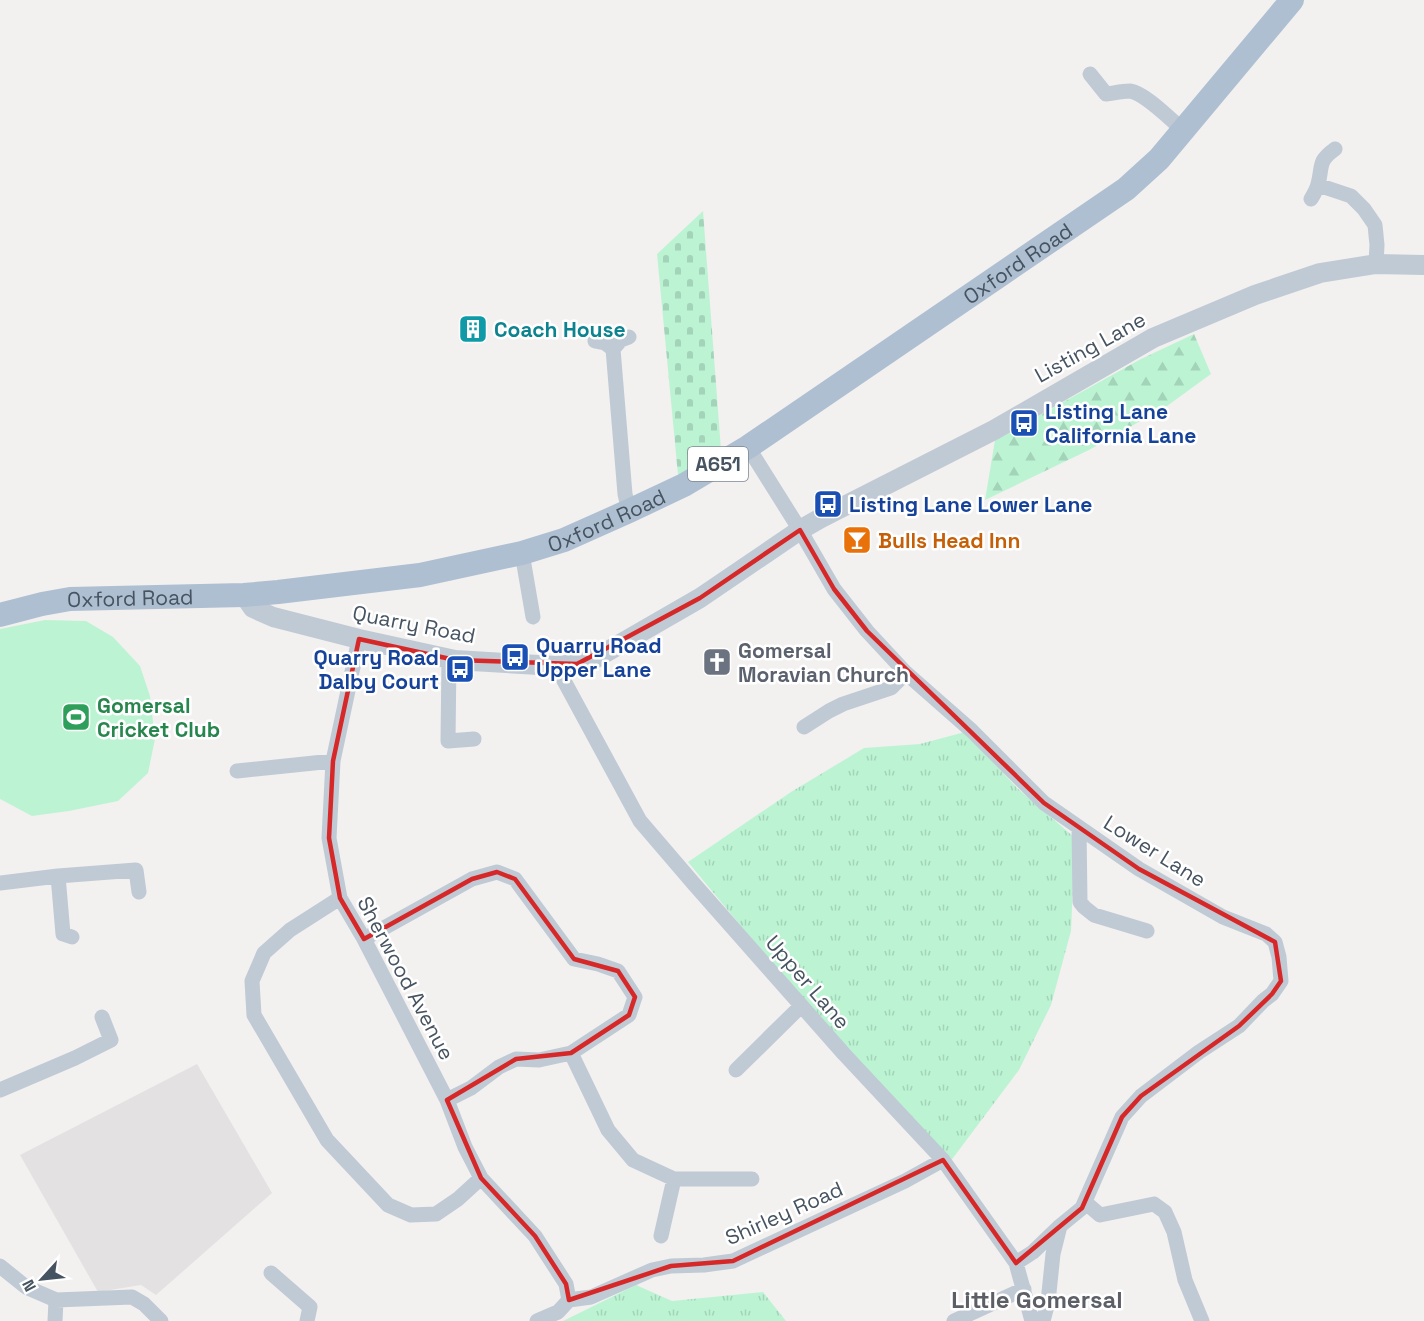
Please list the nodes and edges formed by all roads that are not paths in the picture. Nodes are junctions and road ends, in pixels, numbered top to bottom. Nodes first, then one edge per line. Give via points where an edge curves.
1 (1292, 0) edge
2 (1090, 74) dead end
3 (1183, 130) junction
4 (1335, 149) dead end
5 (1376, 264) junction
6 (1424, 265) edge
7 (629, 337) dead end
8 (595, 340) dead end
9 (613, 349) junction
10 (748, 447) junction
11 (629, 512) junction
12 (800, 530) junction
13 (522, 553) junction
14 (244, 595) junction
15 (0, 615) edge
16 (533, 617) dead end
17 (359, 639) junction
18 (449, 659) junction
19 (556, 666) junction
20 (906, 673) junction
21 (804, 727) dead end
22 (474, 739) dead end
23 (333, 761) junction
24 (237, 771) dead end
25 (1080, 827) junction
26 (58, 876) junction
27 (0, 883) edge
28 (138, 891) dead end
29 (340, 898) junction
30 (1147, 931) dead end
31 (64, 937) dead end
32 (364, 939) junction
33 (801, 1006) junction
34 (102, 1017) dead end
35 (571, 1053) junction
36 (736, 1070) dead end
37 (0, 1090) edge
38 (447, 1100) junction
39 (943, 1160) junction
40 (481, 1178) junction
41 (674, 1179) junction
42 (752, 1179) dead end
43 (1086, 1203) junction
44 (1060, 1226) junction
45 (661, 1236) dead end
46 (1016, 1263) junction
47 (0, 1266) edge
48 (271, 1273) dead end
49 (1024, 1289) junction
50 (56, 1300) junction
51 (569, 1300) junction
52 (55, 1321) edge
53 (161, 1321) edge
54 (307, 1321) edge
55 (537, 1321) edge
56 (954, 1321) edge
57 (1032, 1321) edge
58 (1043, 1321) edge
59 (1202, 1321) edge

1 - 3 main road, Oxford Road / A651
2 - 3 street via 1104,97 1132,91 1145,97
3 - 10 main road, Oxford Road / A651 via 1126,189
4 - 5 street via 1324,156 1315,192 1351,196 1364,209 1375,225
5 - 6 street, Listing Lane
5 - 12 street, Listing Lane via 1320,273 1255,295 1153,338 994,430
7 - 9 street
8 - 9 street
9 - 11 street
10 - 11 main road, Oxford Road / A651
10 - 12 street, Lower Lane
11 - 13 main road, Oxford Road / A651
12 - 19 street, Quarry Road via 700,598 596,658
12 - 20 street, Lower Lane via 834,589
13 - 14 main road, Oxford Road / A651 via 420,575
13 - 16 street
14 - 15 main road, Oxford Road / A651 via 70,599
14 - 17 street, Quarry Road via 253,608 273,617
17 - 18 street, Quarry Road
17 - 23 street, Sherwood Avenue
18 - 19 street, Quarry Road
18 - 22 street via 448,741
19 - 33 street, Upper Lane via 640,821
20 - 21 street via 891,688 843,704
20 - 25 street, Lower Lane via 972,731 1044,803
23 - 24 street
23 - 29 street, Sherwood Avenue via 329,838
25 - 30 street via 1080,902 1094,915
25 - 43 street, Lower Lane via 1139,869 1223,917 1266,934 1275,942 1281,981 1239,1026 1141,1096 1122,1117
26 - 27 street
26 - 28 street via 136,870
26 - 31 street
29 - 32 street, Sherwood Avenue
29 - 40 street via 290,930 264,953 252,981 254,1014 327,1140 388,1205 411,1215 436,1214
32 - 35 street via 472,879 496,872 515,879 574,959 618,971 635,997 629,1015
32 - 38 street, Sherwood Avenue
33 - 36 street
33 - 39 street, Upper Lane
34 - 37 street via 111,1040
35 - 38 street via 539,1060 516,1059
35 - 41 street via 608,1130 633,1160
38 - 40 street, Sherwood Avenue
39 - 46 street, Upper Lane
39 - 51 street, Shirley Road via 733,1261 652,1270 591,1297
40 - 51 street, Sherwood Avenue via 535,1236 566,1284
41 - 42 street
41 - 45 street
43 - 44 street, Lower Lane
43 - 59 street via 1100,1215 1154,1204 1165,1212
44 - 46 street, Lower Lane
44 - 58 street
46 - 49 street, Upper Lane
47 - 50 street via 27,1287
48 - 54 street via 309,1307
49 - 56 street
49 - 57 street, Upper Lane
50 - 52 street
50 - 53 street via 132,1297
51 - 55 street, Shirley Road via 558,1312

